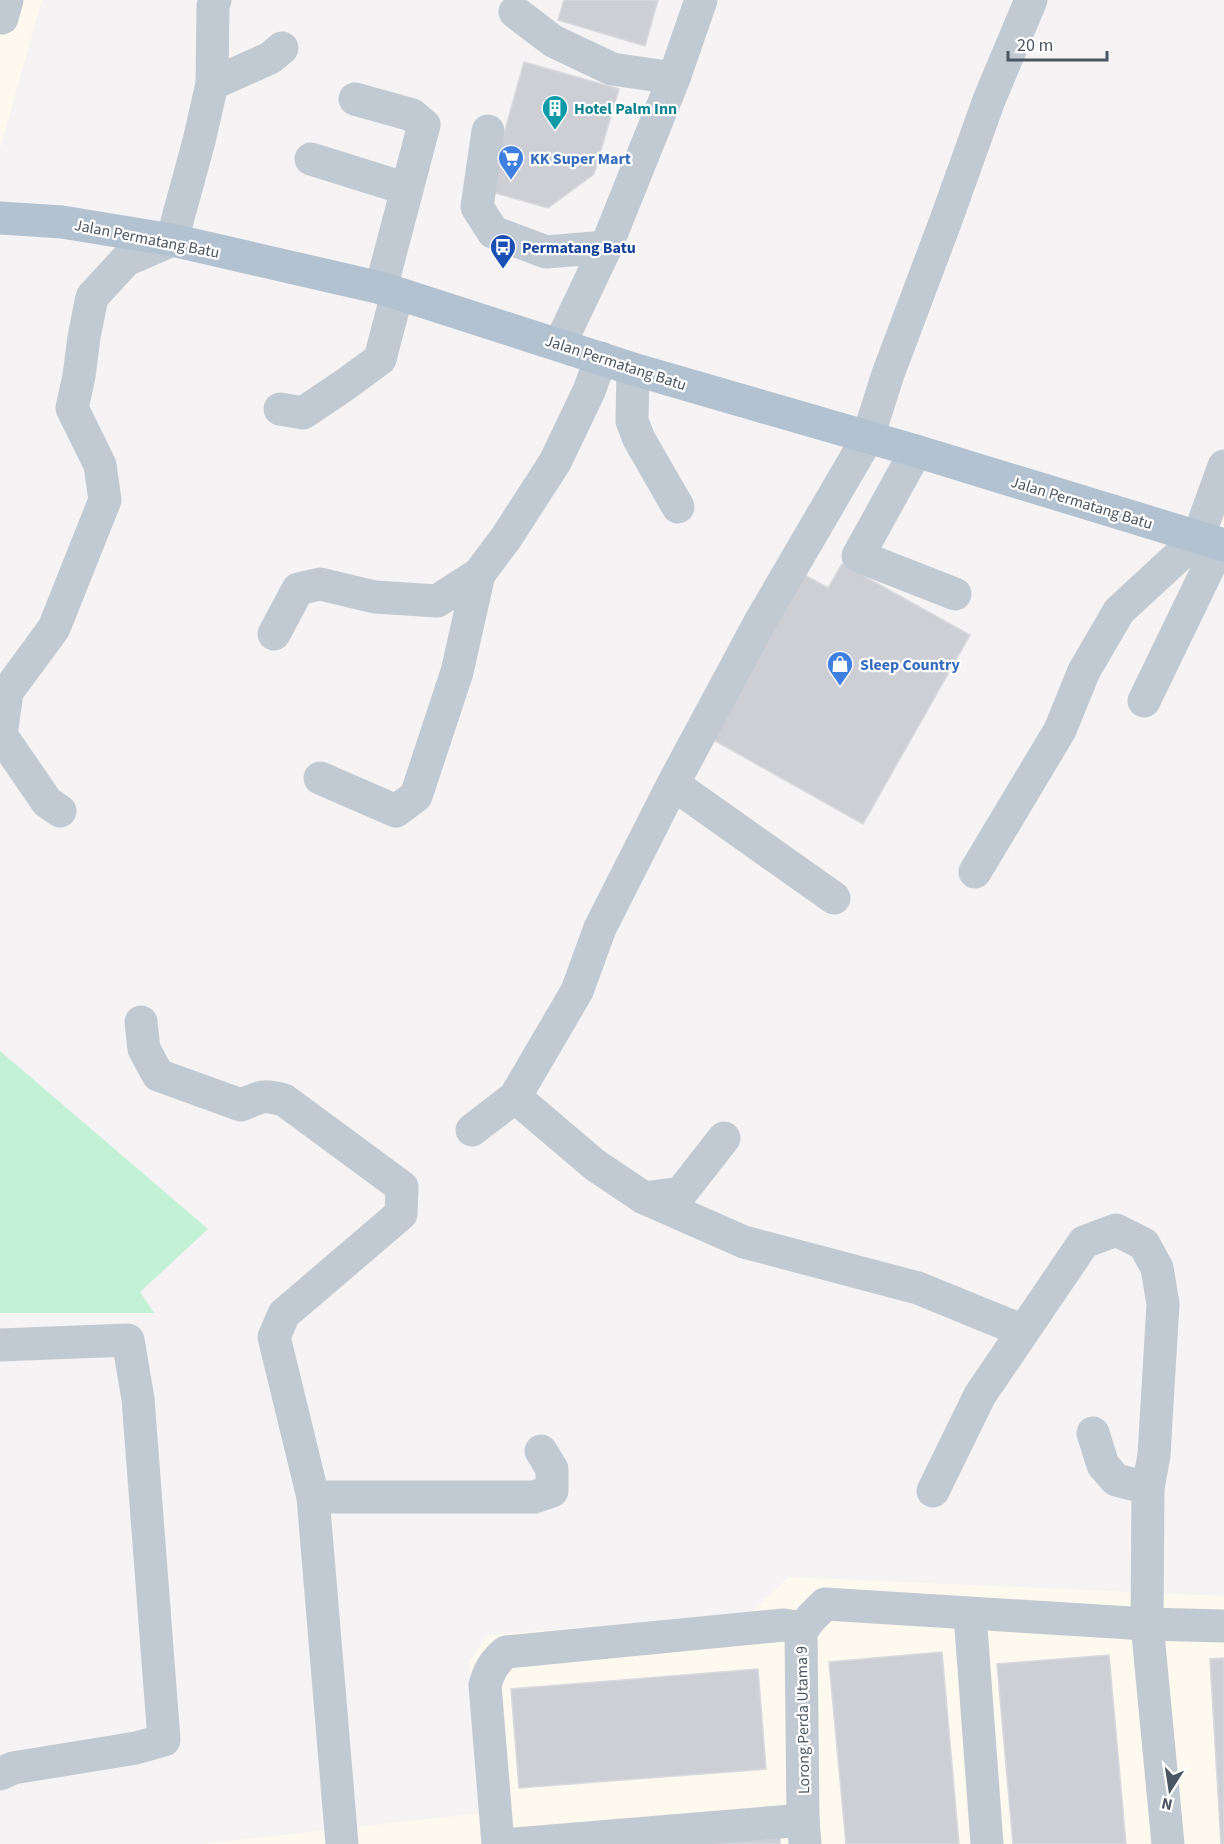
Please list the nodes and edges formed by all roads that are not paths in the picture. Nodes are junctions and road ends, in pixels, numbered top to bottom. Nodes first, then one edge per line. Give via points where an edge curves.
1 (215, 0) edge
2 (701, 0) edge
3 (1031, 0) edge
4 (516, 12) dead end
5 (282, 48) dead end
6 (674, 78) junction
7 (212, 84) junction
8 (355, 99) dead end
9 (488, 131) dead end
10 (311, 159) dead end
11 (407, 189) junction
12 (0, 218) edge
13 (172, 240) junction
14 (606, 247) junction
15 (389, 291) junction
16 (560, 344) junction
17 (601, 358) junction
18 (633, 369) junction
19 (280, 409) dead end
20 (868, 436) junction
21 (916, 451) junction
22 (1224, 466) edge
23 (678, 507) dead end
24 (1214, 542) edge
25 (479, 574) junction
26 (955, 594) dead end
27 (274, 633) dead end
28 (1144, 701) dead end
29 (320, 778) dead end
30 (673, 784) junction
31 (60, 811) dead end
32 (975, 872) dead end
33 (834, 898) dead end
34 (141, 1022) dead end
35 (515, 1097) junction
36 (472, 1130) dead end
37 (724, 1138) dead end
38 (644, 1198) junction
39 (1023, 1332) junction
40 (0, 1345) edge
41 (1093, 1433) dead end
42 (540, 1451) dead end
43 (1148, 1488) junction
44 (933, 1491) dead end
45 (313, 1497) junction
46 (970, 1614) junction
47 (1147, 1624) junction
48 (1224, 1626) edge
49 (801, 1631) junction
50 (0, 1774) edge
51 (804, 1832) edge
52 (342, 1844) edge
53 (498, 1844) edge
54 (515, 1844) edge
55 (987, 1844) edge
56 (1168, 1844) edge

1 - 7 street
2 - 6 street
3 - 20 street via 988,100
4 - 6 street via 553,41 612,69
5 - 7 street via 270,58
6 - 14 street
7 - 13 street
8 - 11 street via 412,115 424,125
9 - 14 street via 477,207 493,232 546,252
10 - 11 street
11 - 15 street
12 - 13 main road, Jalan Permatang Batu via 62,222
13 - 15 main road, Jalan Permatang Batu
13 - 31 street via 126,260 92,297 72,408 100,465 105,500 54,628 7,692 1,735 47,802
14 - 16 street
15 - 16 main road, Jalan Permatang Batu
15 - 19 street via 380,358 303,412
16 - 17 main road, Jalan Permatang Batu
17 - 18 main road, Jalan Permatang Batu
17 - 25 street via 555,462
18 - 20 main road, Jalan Permatang Batu
18 - 23 street via 632,422
20 - 21 main road, Jalan Permatang Batu
20 - 30 street via 760,622
21 - 24 main road, Jalan Permatang Batu
21 - 26 street via 858,556
22 - 24 street
24 - 28 street
24 - 32 street via 1119,611 1084,671 1060,730
25 - 27 street via 437,601 375,597 320,584 298,590
25 - 29 street via 456,672 416,796 396,811
30 - 33 street
30 - 35 street via 600,928 577,990
34 - 45 street via 144,1049 158,1076 241,1106 257,1096 284,1100 402,1186 401,1214 284,1314 274,1337
35 - 36 street
35 - 38 street via 595,1165
37 - 38 street via 681,1193
38 - 39 street via 744,1242 918,1288
39 - 43 street via 1084,1242 1116,1230 1143,1244 1157,1268 1163,1304 1154,1455
39 - 44 street via 980,1395
40 - 50 street via 128,1340 138,1399 164,1740 13,1768
41 - 43 street via 1103,1465 1116,1480
42 - 45 street via 552,1469 552,1491 534,1497
43 - 47 street
45 - 52 street
46 - 47 street
46 - 49 street, Lorong Perda Utama 9 via 825,1604
46 - 55 street
47 - 48 street
47 - 56 street
49 - 51 street, Lorong Perda Utama 9
49 - 53 street via 784,1625 506,1652 489,1672 485,1685
51 - 54 street

